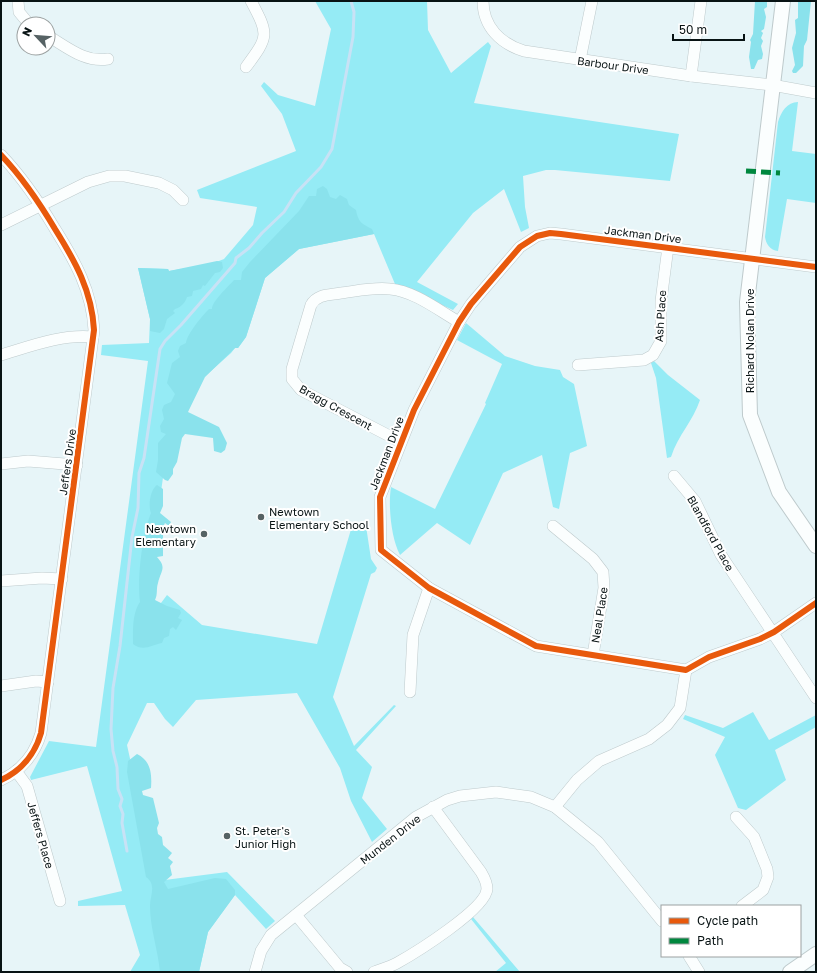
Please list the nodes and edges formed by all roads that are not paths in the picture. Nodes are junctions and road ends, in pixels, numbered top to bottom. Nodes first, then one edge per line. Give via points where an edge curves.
1 (18, 1) edge
2 (251, 1) edge
3 (483, 1) edge
4 (592, 1) edge
5 (701, 1) edge
6 (783, 1) edge
7 (22, 16) edge
8 (56, 41) edge
9 (108, 59) dead end
10 (580, 60) junction
11 (246, 67) dead end
12 (691, 76) junction
13 (772, 85) junction
14 (816, 93) edge
15 (1, 155) edge
16 (183, 200) dead end
17 (41, 205) junction
18 (1, 225) edge
19 (668, 248) junction
20 (752, 258) junction
21 (816, 267) edge
22 (459, 322) junction
23 (93, 338) junction
24 (1, 355) edge
25 (578, 365) dead end
26 (401, 442) junction
27 (1, 464) edge
28 (77, 465) junction
29 (674, 476) dead end
30 (553, 526) dead end
31 (816, 546) edge
32 (62, 579) junction
33 (1, 581) edge
34 (429, 588) junction
35 (816, 603) edge
36 (774, 632) junction
37 (593, 655) junction
38 (686, 670) junction
39 (48, 682) junction
40 (1, 686) edge
41 (410, 692) dead end
42 (816, 698) edge
43 (16, 772) junction
44 (1, 780) edge
45 (433, 807) junction
46 (555, 807) junction
47 (736, 817) dead end
48 (60, 901) dead end
49 (743, 905) edge
50 (296, 916) junction
51 (661, 920) edge
52 (816, 954) edge
53 (690, 957) edge
54 (255, 972) edge
55 (347, 972) edge
56 (374, 972) edge
57 (699, 972) edge
58 (790, 972) edge

1 - 7 street via 19,12
2 - 11 street via 264,27 265,36 260,49
3 - 10 street, Barbour Drive via 484,12 490,26 504,42 524,51
4 - 10 street
5 - 12 street
6 - 13 main road, Richard Nolan Drive
8 - 9 street via 84,57
10 - 12 street, Barbour Drive
12 - 13 street, Barbour Drive
13 - 14 street, Barbour Drive
13 - 20 main road, Richard Nolan Drive
15 - 17 street, Jeffers Drive
16 - 17 street via 164,185 114,176 94,180
17 - 18 street
17 - 23 street, Jeffers Drive via 82,277 91,304
19 - 20 street, Jackman Drive
19 - 22 street, Jackman Drive via 561,234 537,236 515,251
19 - 25 street, Ash Place via 661,301 661,340 657,350 644,360
20 - 21 street, Jackman Drive
20 - 31 main road, Richard Nolan Drive via 747,302 750,415 779,492
22 - 26 street, Jackman Drive via 414,410
22 - 26 street, Bragg Crescent via 408,294 391,289 324,296 316,298 311,305 292,369 294,384
23 - 24 street via 60,339
23 - 28 street, Jeffers Drive
26 - 34 street, Jackman Drive via 380,497 381,550
27 - 28 street via 32,461
28 - 32 street, Jeffers Drive
29 - 36 street, Blandford Place via 700,508 721,554
30 - 37 street, Neal Place via 594,559 603,572 604,588
32 - 33 street
32 - 39 street, Jeffers Drive
34 - 37 street, Jackman Drive via 536,646
34 - 41 street via 413,635
35 - 36 street
36 - 38 street via 709,657
36 - 42 street, Blandford Place
37 - 38 street, Jackman Drive
38 - 46 street via 680,708 667,726 649,739 599,761 576,780
39 - 40 street via 36,681
39 - 43 street, Jeffers Drive via 39,739 29,758
43 - 44 street, Jeffers Drive
43 - 48 street, Jeffers Place via 27,786
45 - 46 street, Munden Drive via 460,796 496,792 531,797
45 - 50 street, Munden Drive via 399,830
45 - 56 street via 481,872 486,880 487,890 483,900 469,914 424,947 395,964
46 - 51 street, Munden Drive via 598,842
47 - 49 street via 754,837 768,877 762,890
50 - 54 street, Munden Drive via 271,935 261,951
50 - 55 street via 340,968
52 - 58 main road
53 - 57 street

